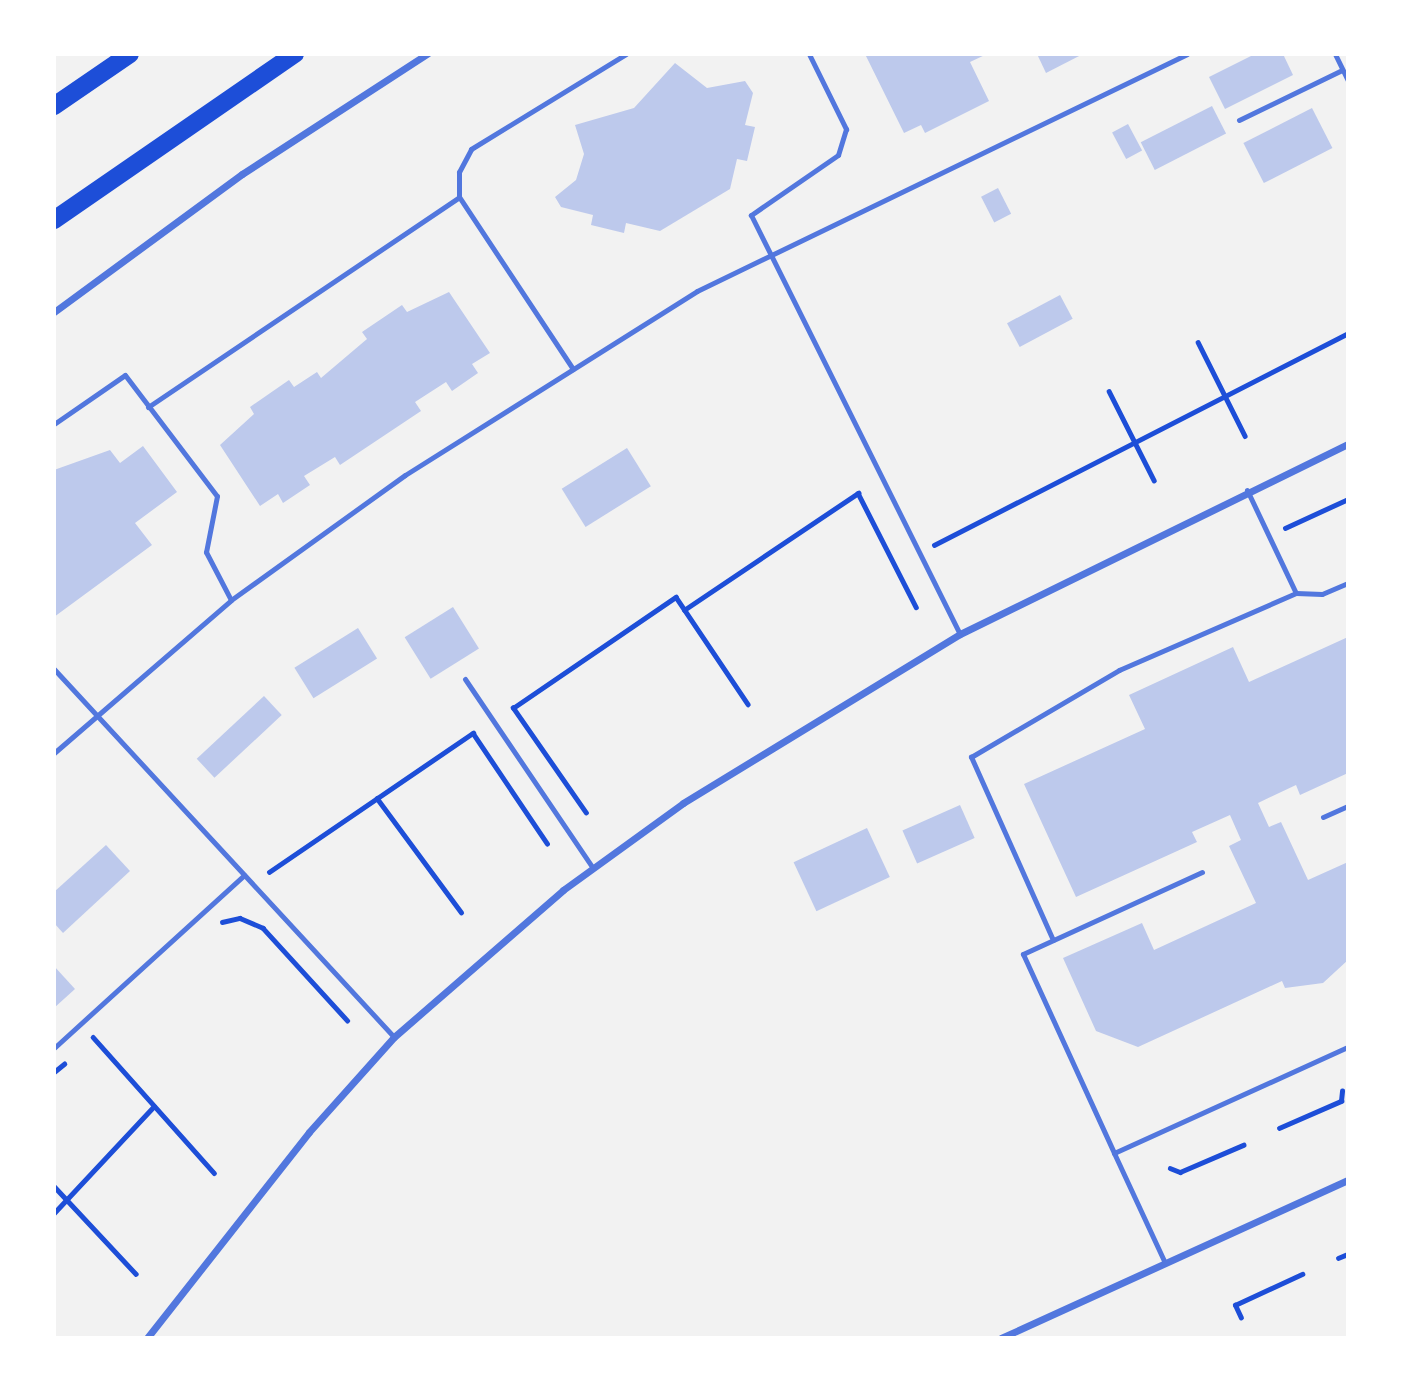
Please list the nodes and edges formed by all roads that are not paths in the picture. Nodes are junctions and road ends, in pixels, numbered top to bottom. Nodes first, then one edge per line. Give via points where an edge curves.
1 (130, 54) edge
2 (295, 54) edge
3 (427, 54) edge
4 (626, 54) edge
5 (809, 54) edge
6 (1187, 54) edge
7 (1335, 54) edge
8 (1342, 69) junction
9 (1348, 80) edge
10 (54, 106) edge
11 (1239, 120) dead end
12 (459, 197) junction
13 (54, 220) edge
14 (772, 255) junction
15 (54, 312) edge
16 (573, 369) junction
17 (148, 407) junction
18 (54, 424) edge
19 (1348, 444) edge
20 (1247, 490) junction
21 (1348, 583) edge
22 (1296, 593) junction
23 (231, 600) junction
24 (960, 634) junction
25 (54, 669) edge
26 (466, 679) dead end
27 (95, 715) junction
28 (54, 753) edge
29 (1348, 806) edge
30 (1323, 817) dead end
31 (593, 868) junction
32 (1202, 872) dead end
33 (244, 875) junction
34 (1053, 940) junction
35 (394, 1037) junction
36 (1348, 1047) edge
37 (54, 1048) edge
38 (1114, 1153) junction
39 (1348, 1180) edge
40 (1165, 1263) junction
41 (147, 1338) edge
42 (1001, 1338) edge

1 - 10 main road
2 - 13 main road
3 - 15 street via 242,174
4 - 12 lane via 471,149 459,172
5 - 14 lane via 846,129 838,155 751,215
6 - 14 lane
7 - 8 lane
8 - 9 lane
8 - 11 lane
12 - 16 lane
12 - 17 lane
14 - 16 lane via 697,291
14 - 24 lane
16 - 23 lane via 405,475
17 - 18 lane via 125,375
17 - 23 lane via 217,496 206,552
19 - 20 street
20 - 22 lane
20 - 24 street
21 - 22 lane via 1322,594
22 - 34 lane via 1075,692 971,757
23 - 27 lane
24 - 31 street via 726,776
25 - 27 lane
26 - 31 lane
27 - 28 lane
27 - 33 lane
29 - 30 lane
31 - 35 street
32 - 34 lane
33 - 35 lane
33 - 37 lane
34 - 38 lane via 1023,954
35 - 41 street via 309,1132
36 - 38 lane
38 - 40 lane
39 - 40 street
40 - 42 street

